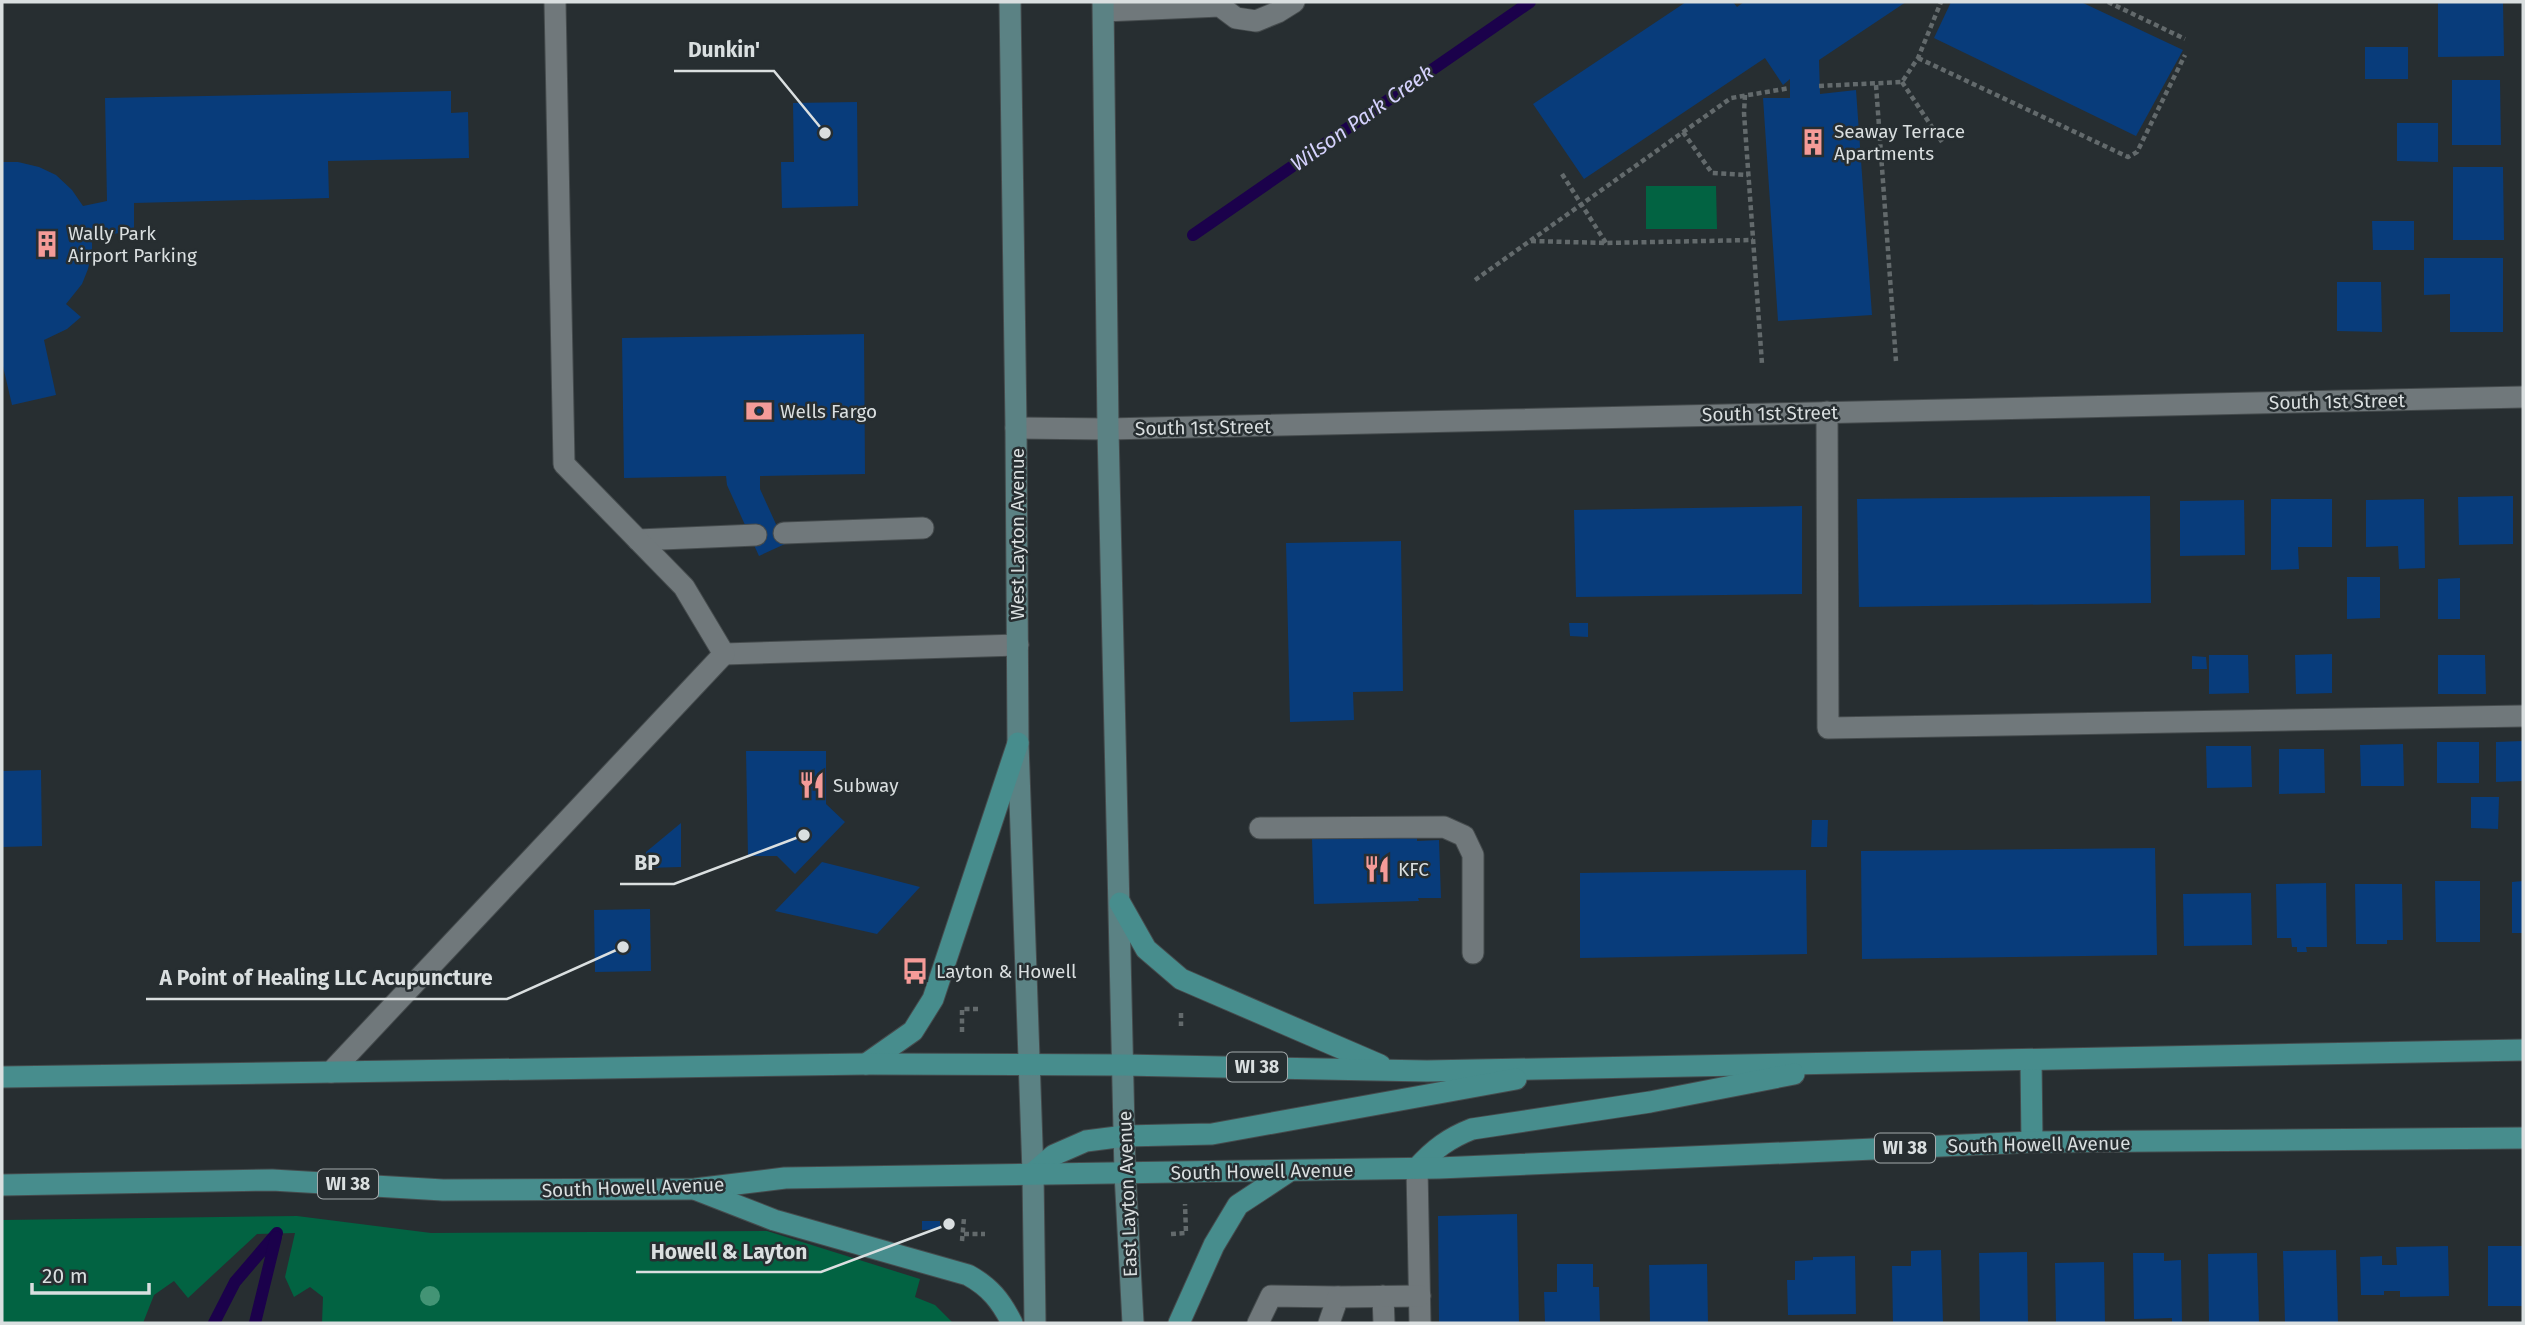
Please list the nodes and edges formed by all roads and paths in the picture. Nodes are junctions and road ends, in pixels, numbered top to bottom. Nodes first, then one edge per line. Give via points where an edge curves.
1 (555, 2) edge
2 (1010, 2) edge
3 (1294, 2) edge
4 (1941, 2) edge
5 (2108, 2) edge
6 (1220, 4) edge
7 (1104, 6) edge
8 (2185, 39) dead end
9 (2185, 55) dead end
10 (1919, 58) junction
11 (1902, 82) junction
12 (1876, 85) junction
13 (1819, 86) dead end
14 (1790, 88) dead end
15 (1745, 95) junction
16 (1683, 132) junction
17 (1942, 142) dead end
18 (1562, 174) dead end
19 (1748, 175) junction
20 (1581, 205) junction
21 (1753, 240) junction
22 (1531, 241) junction
23 (1605, 243) junction
24 (1475, 279) dead end
25 (1896, 362) dead end
26 (1762, 364) dead end
27 (2523, 397) edge
28 (1827, 412) junction
29 (1016, 428) junction
30 (1108, 429) junction
31 (923, 528) dead end
32 (784, 533) dead end
33 (756, 535) dead end
34 (638, 540) junction
35 (1018, 645) junction
36 (724, 654) junction
37 (2523, 716) edge
38 (1018, 743) junction
39 (1260, 828) dead end
40 (1120, 903) junction
41 (1473, 953) dead end
42 (979, 1009) dead end
43 (962, 1032) dead end
44 (2523, 1050) edge
45 (2031, 1060) junction
46 (1851, 1063) junction
47 (866, 1064) junction
48 (1123, 1065) junction
49 (1029, 1066) junction
50 (1581, 1068) junction
51 (1392, 1070) junction
52 (331, 1072) junction
53 (2, 1077) edge
54 (1125, 1136) junction
55 (2523, 1138) edge
56 (2032, 1142) junction
57 (1417, 1168) junction
58 (1288, 1172) junction
59 (1033, 1173) junction
60 (1125, 1173) junction
61 (2, 1185) edge
62 (695, 1189) junction
63 (1185, 1203) dead end
64 (964, 1218) dead end
65 (964, 1234) junction
66 (985, 1234) dead end
67 (1171, 1234) dead end
68 (961, 1244) dead end
69 (1420, 1296) junction
70 (1338, 1297) junction
71 (1383, 1297) junction
72 (1012, 1323) edge
73 (1035, 1323) edge
74 (1133, 1323) edge
75 (1179, 1323) edge
76 (1258, 1323) edge
77 (1329, 1323) edge
78 (1384, 1323) edge
79 (1420, 1323) edge

1 - 34 street via 565,464
2 - 29 main road, West Layton Avenue
3 - 6 street via 1256,21 1236,18
4 - 10 path
5 - 8 path
6 - 7 street
7 - 30 main road
9 - 10 path via 2137,152 2128,157
10 - 11 path
11 - 12 path
11 - 17 path
12 - 13 path
12 - 25 path
14 - 15 path
15 - 16 path via 1731,98
15 - 19 path
16 - 19 path via 1712,173
16 - 20 path
18 - 20 path
19 - 21 path
20 - 22 path
20 - 23 path
21 - 23 path
21 - 26 path
22 - 23 path
22 - 24 path
27 - 28 street, South 1st Street
28 - 30 street, South 1st Street
28 - 37 street via 1828,728
29 - 30 street, South 1st Street
29 - 35 main road, West Layton Avenue
30 - 40 main road
31 - 32 street
33 - 34 street
34 - 36 street via 684,587
35 - 36 street
35 - 38 main road, West Layton Avenue
36 - 52 street
38 - 47 main road via 933,999 913,1031
38 - 49 main road, West Layton Avenue
39 - 41 street via 1444,827 1464,836 1473,855
40 - 48 main road
40 - 51 main road via 1146,949 1181,979
42 - 43 path via 962,1009
44 - 45 main road, WI 38
45 - 46 main road, WI 38
45 - 56 main road
46 - 50 main road, WI 38
46 - 57 main road via 1650,1102 1472,1129 1450,1138
47 - 49 main road, WI 38
47 - 52 main road, WI 38
48 - 49 main road, WI 38
48 - 51 main road, WI 38
48 - 54 main road, East Layton Avenue
49 - 59 main road
50 - 51 main road, WI 38
50 - 54 main road via 1212,1134
52 - 53 main road, WI 38
54 - 59 main road via 1086,1141 1054,1154
54 - 60 main road, East Layton Avenue
55 - 56 main road, South Howell Avenue / WI 38
56 - 57 main road, South Howell Avenue / WI 38
57 - 58 main road, South Howell Avenue / WI 38
57 - 69 street
58 - 60 main road, South Howell Avenue / WI 38
58 - 75 main road via 1238,1205 1214,1245
59 - 60 main road, South Howell Avenue / WI 38
59 - 62 main road, South Howell Avenue / WI 38 via 785,1178
59 - 73 main road
60 - 74 main road, East Layton Avenue
61 - 62 main road, South Howell Avenue / WI 38 via 272,1180 443,1190
62 - 72 main road via 774,1220 968,1275 986,1284
63 - 67 path via 1186,1233
64 - 65 path
65 - 66 path
65 - 68 path
69 - 71 street
69 - 79 street
70 - 71 street
70 - 76 street via 1271,1296
70 - 77 street
71 - 78 street

